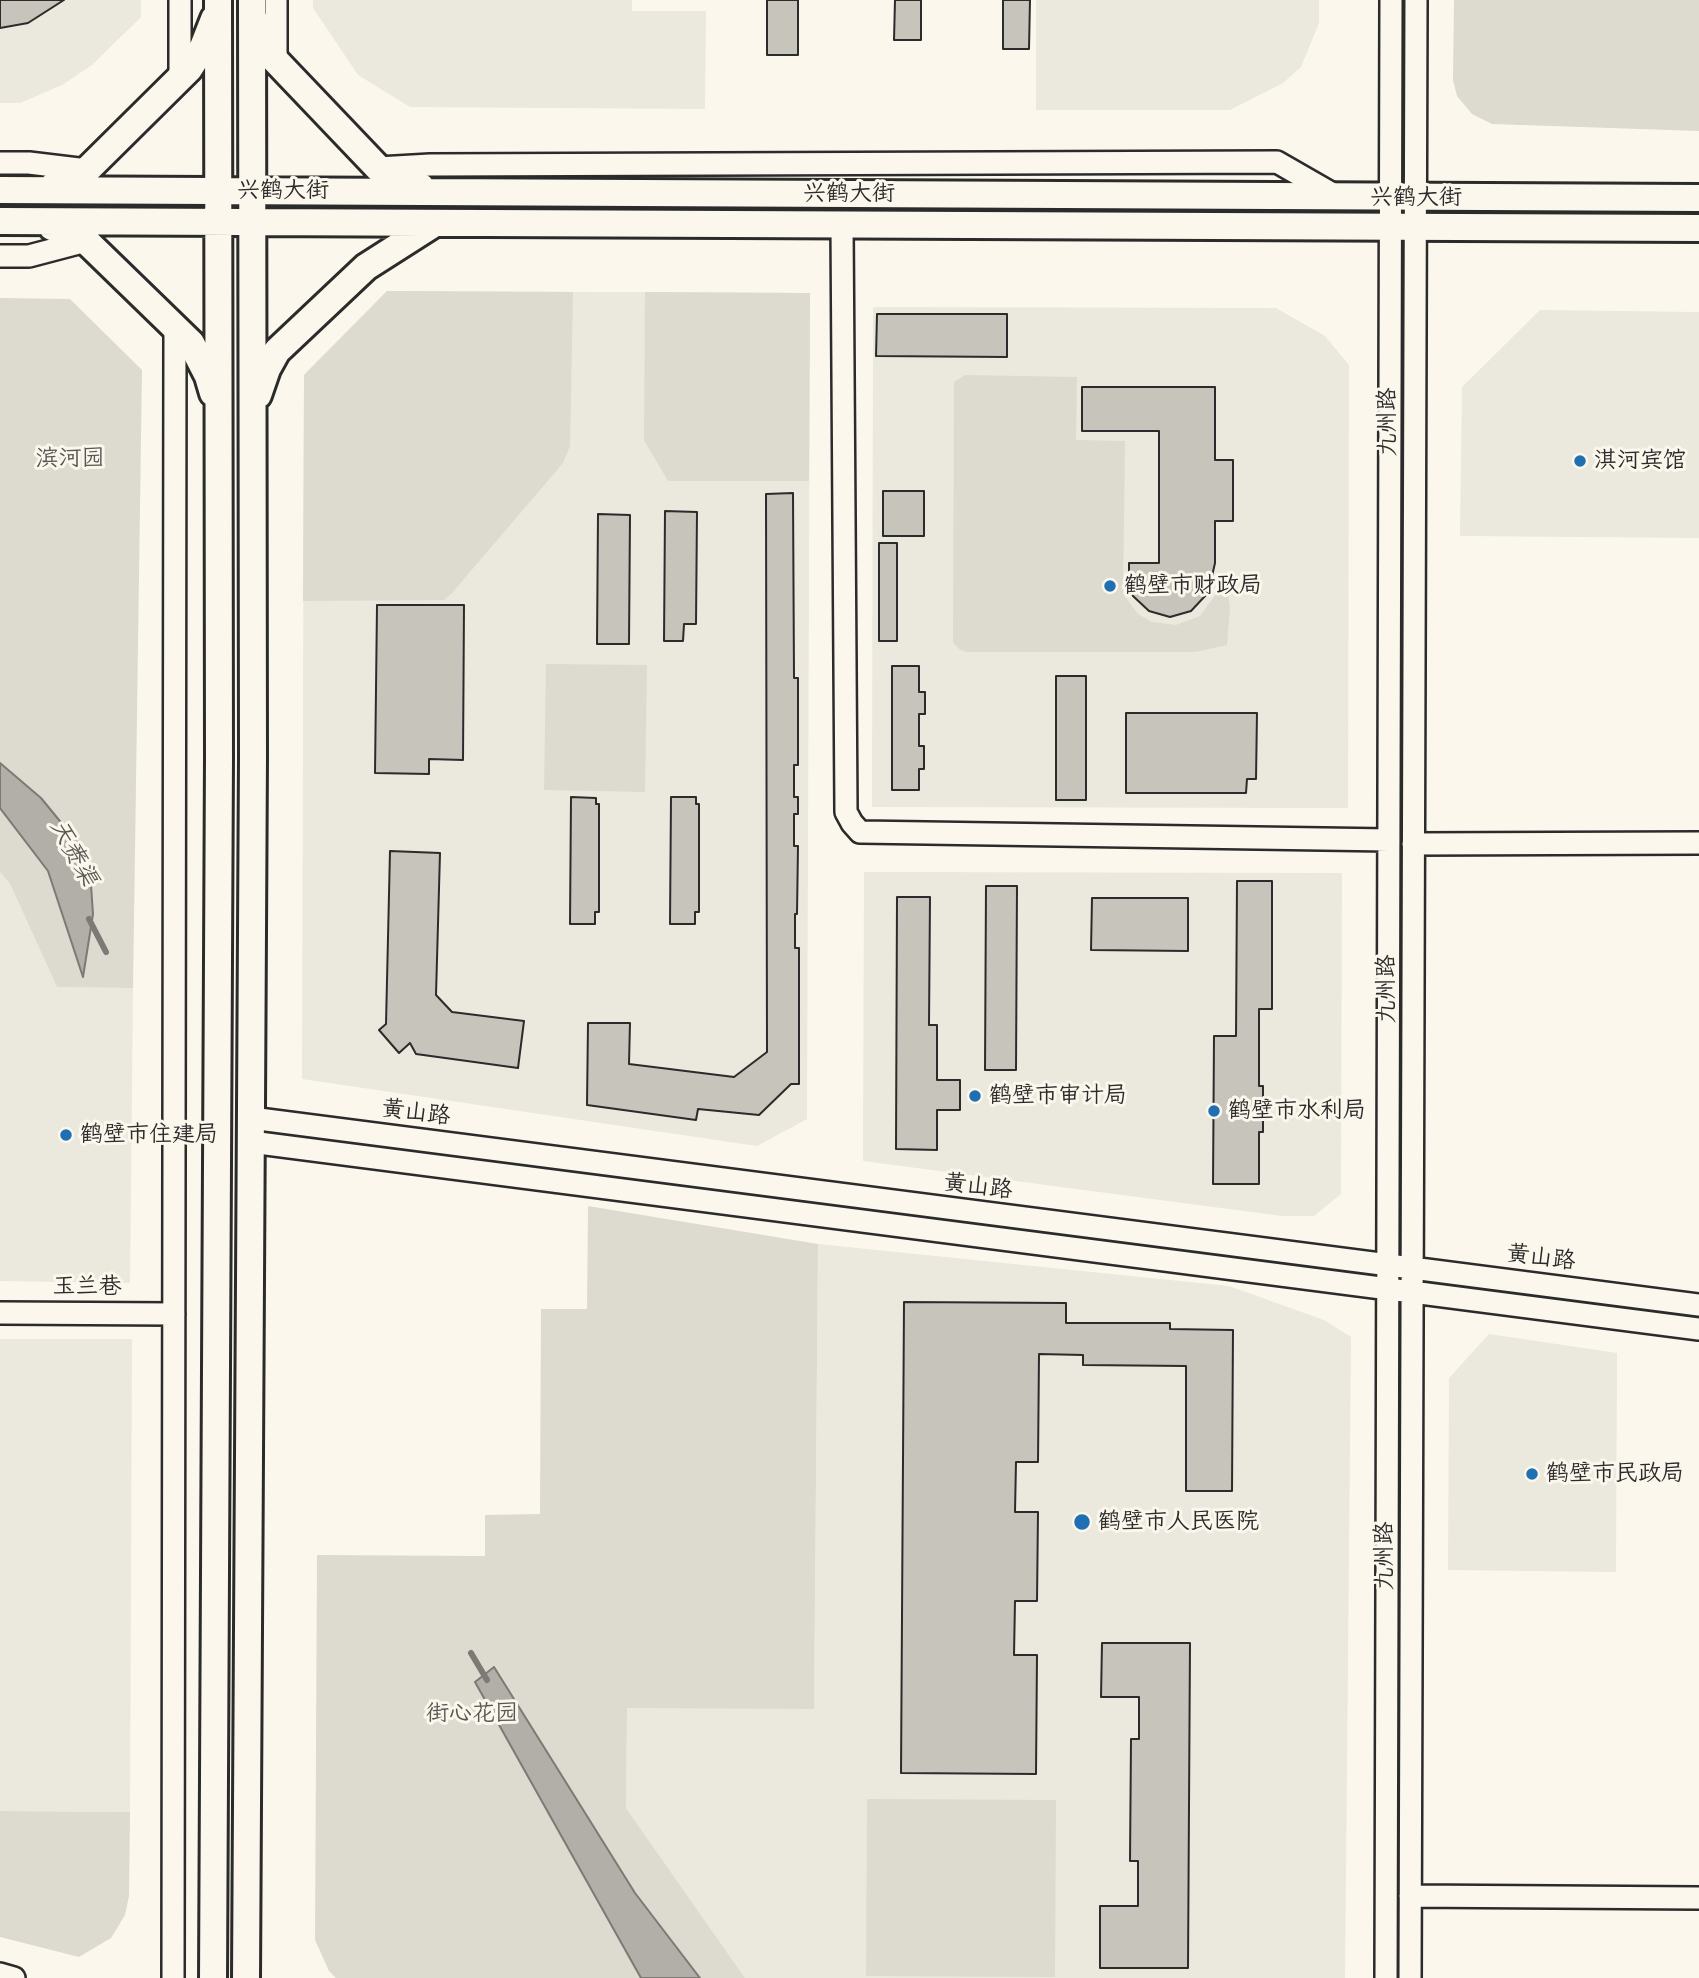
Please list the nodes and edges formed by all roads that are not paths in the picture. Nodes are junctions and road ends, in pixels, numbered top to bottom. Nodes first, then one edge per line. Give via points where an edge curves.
1 (180, 0) edge
2 (276, 0) edge
3 (1391, 0) edge
4 (1416, 0) edge
5 (218, 4) edge
6 (252, 9) edge
7 (276, 61) junction
8 (180, 78) junction
9 (0, 163) edge
10 (378, 168) junction
11 (87, 170) junction
12 (0, 190) edge
13 (40, 190) junction
14 (218, 190) junction
15 (253, 191) junction
16 (436, 192) junction
17 (1340, 198) junction
18 (1403, 198) junction
19 (1699, 198) edge
20 (0, 221) edge
21 (37, 221) junction
22 (218, 222) junction
23 (253, 222) junction
24 (435, 223) junction
25 (842, 225) junction
26 (1403, 228) junction
27 (1699, 228) edge
28 (86, 241) junction
29 (0, 256) edge
30 (175, 326) junction
31 (253, 410) junction
32 (219, 415) junction
33 (1389, 839) junction
34 (1699, 843) edge
35 (1413, 844) junction
36 (251, 1130) junction
37 (1387, 1265) junction
38 (1412, 1268) junction
39 (1387, 1289) junction
40 (1412, 1293) junction
41 (1699, 1305) edge
42 (0, 1313) edge
43 (174, 1314) junction
44 (1699, 1329) edge
45 (1410, 1896) junction
46 (1699, 1898) edge
47 (0, 1975) edge
48 (14, 1978) edge
49 (173, 1978) edge
50 (213, 1978) edge
51 (246, 1978) edge
52 (1386, 1978) edge
53 (1410, 1978) edge

1 - 8 street
2 - 7 street
3 - 18 street, 九州路
4 - 18 street, 九州路
5 - 8 main road via 203,47
5 - 14 main road
6 - 7 main road
6 - 15 main road
7 - 10 main road
8 - 11 main road
9 - 11 street
10 - 16 main road
10 - 17 street via 1277,162
11 - 13 main road
12 - 13 main road, 兴鹤大街
13 - 14 main road, 兴鹤大街
14 - 15 main road, 兴鹤大街
14 - 22 main road
15 - 16 main road, 兴鹤大街
15 - 23 main road
16 - 17 main road, 兴鹤大街
17 - 18 main road, 兴鹤大街
18 - 19 main road, 兴鹤大街
18 - 26 street, 九州路
20 - 21 main road, 兴鹤大街
21 - 22 main road, 兴鹤大街
21 - 28 main road
22 - 23 main road, 兴鹤大街
22 - 32 main road
23 - 24 main road, 兴鹤大街
23 - 31 main road
24 - 25 main road, 兴鹤大街
24 - 31 main road via 366,267 277,351
25 - 26 main road, 兴鹤大街
25 - 33 street via 846,812 860,832
26 - 27 main road, 兴鹤大街
26 - 33 street, 九州路
26 - 35 street, 九州路
28 - 29 street via 29,256
28 - 30 main road
30 - 32 main road via 191,343 208,376
30 - 43 street
31 - 36 main road
32 - 50 main road
33 - 37 street, 九州路
34 - 35 street
35 - 38 street, 九州路
36 - 37 street, 黄山路
36 - 39 street
36 - 51 main road
37 - 38 street, 黄山路
37 - 39 street, 九州路
38 - 40 street, 九州路
38 - 41 street, 黄山路
39 - 40 street
39 - 52 street, 九州路
40 - 44 street
40 - 45 street, 九州路
42 - 43 street, 玉兰巷
43 - 49 street
45 - 46 street
45 - 53 street, 九州路
47 - 48 street

